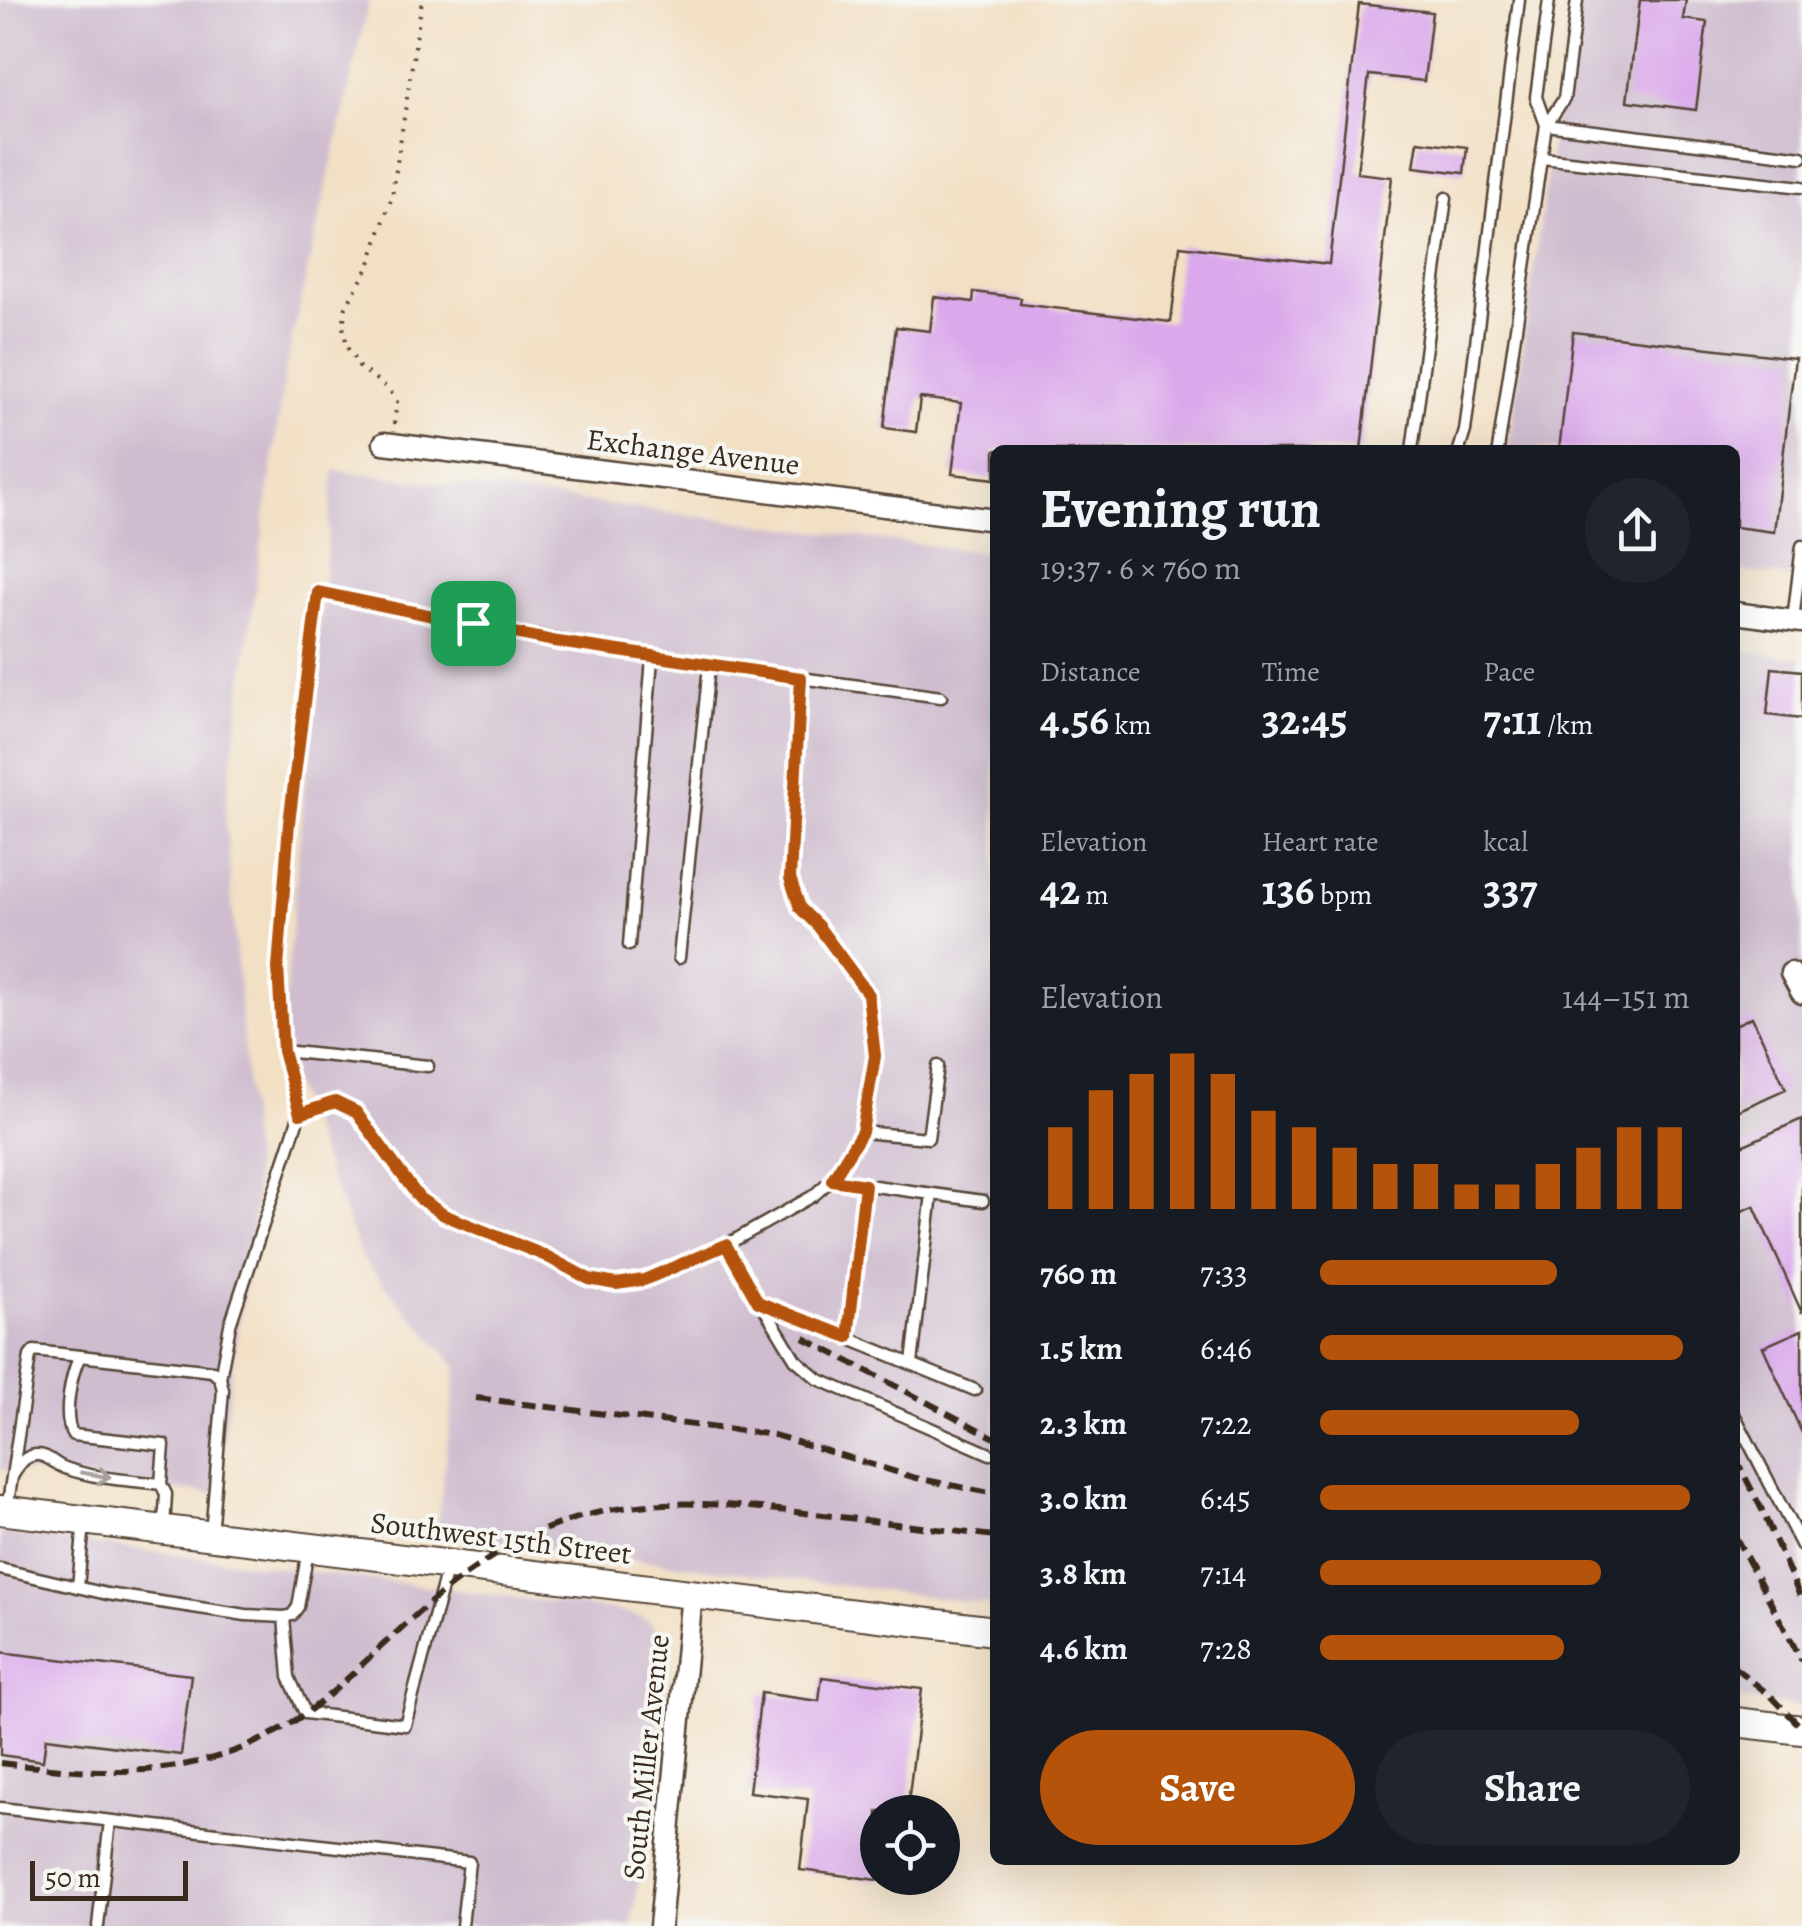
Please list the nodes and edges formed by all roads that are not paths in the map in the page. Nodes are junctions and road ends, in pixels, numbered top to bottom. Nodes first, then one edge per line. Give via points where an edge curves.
1 (1518, 0) edge
2 (1549, 0) edge
3 (1577, 0) edge
4 (1546, 125) junction
5 (1802, 157) edge
6 (1542, 158) junction
7 (1802, 187) edge
8 (1446, 198) dead end
9 (388, 443) road end
10 (1413, 445) edge
11 (1461, 445) edge
12 (1499, 445) edge
13 (990, 519) edge
14 (1802, 549) edge
15 (1740, 614) edge
16 (1798, 622) edge
17 (652, 658) junction
18 (709, 666) junction
19 (801, 678) junction
20 (941, 697) dead end
21 (629, 945) dead end
22 (678, 958) dead end
23 (1791, 973) dead end
24 (1802, 993) edge
25 (283, 1051) junction
26 (428, 1066) dead end
27 (938, 1066) dead end
28 (300, 1114) junction
29 (862, 1132) junction
30 (832, 1180) junction
31 (865, 1185) junction
32 (932, 1194) junction
33 (983, 1201) dead end
34 (726, 1245) junction
35 (758, 1302) junction
36 (848, 1337) junction
37 (80, 1356) junction
38 (912, 1363) junction
39 (220, 1378) junction
40 (975, 1390) dead end
41 (1740, 1426) edge
42 (990, 1454) dead end
43 (13, 1475) junction
44 (161, 1484) junction
45 (3, 1510) edge
46 (84, 1520) junction
47 (164, 1530) junction
48 (210, 1536) junction
49 (1802, 1546) edge
50 (308, 1548) junction
51 (448, 1565) junction
52 (0, 1569) edge
53 (78, 1587) junction
54 (692, 1594) junction
55 (284, 1617) junction
56 (990, 1631) edge
57 (1740, 1723) edge
58 (1802, 1730) edge
59 (0, 1808) edge
60 (110, 1821) junction
61 (98, 1926) edge
62 (462, 1926) edge
63 (660, 1926) edge

1 - 11 lane
2 - 4 lane via 1536,96
3 - 4 lane via 1564,99
4 - 5 lane
4 - 6 lane
6 - 7 lane
6 - 12 lane
8 - 10 lane
9 - 13 street, Exchange Avenue
14 - 16 lane
15 - 16 street
17 - 18 lane
17 - 21 lane
17 - 25 lane via 318,592 289,823 278,968
18 - 19 lane
18 - 22 lane
19 - 20 lane
19 - 29 lane via 790,878 800,908 868,994 875,1056
23 - 24 street
25 - 26 lane
25 - 28 lane
27 - 29 lane via 928,1138
28 - 34 lane via 335,1102 356,1112 419,1198 589,1279 644,1280
28 - 39 lane via 230,1325
29 - 30 lane
30 - 31 lane
30 - 34 lane
31 - 32 lane
31 - 36 lane
32 - 33 lane
32 - 38 lane
34 - 35 lane
35 - 36 lane
35 - 42 lane via 795,1359 818,1379
36 - 38 lane
37 - 39 lane via 212,1371
37 - 43 lane via 34,1350 30,1356
37 - 44 lane via 68,1427 73,1435 164,1445
38 - 40 lane
39 - 48 lane
41 - 49 lane
43 -> 44 lane via 33,1455 97,1477
43 - 45 lane
44 - 47 lane
45 - 46 main road, Southwest 15th Street
46 - 47 main road, Southwest 15th Street
46 - 53 lane
47 - 48 main road, Southwest 15th Street
48 - 50 main road, Southwest 15th Street
50 - 51 main road, Southwest 15th Street
50 - 55 lane via 298,1607
51 - 54 main road, Southwest 15th Street
51 - 55 lane via 405,1725 305,1713 289,1677
52 - 53 lane
53 - 55 lane
54 - 56 main road, Southwest 15th Street
54 - 63 street, South Miller Avenue
57 - 58 main road
59 - 60 lane
60 - 61 lane
60 - 62 lane via 468,1862

